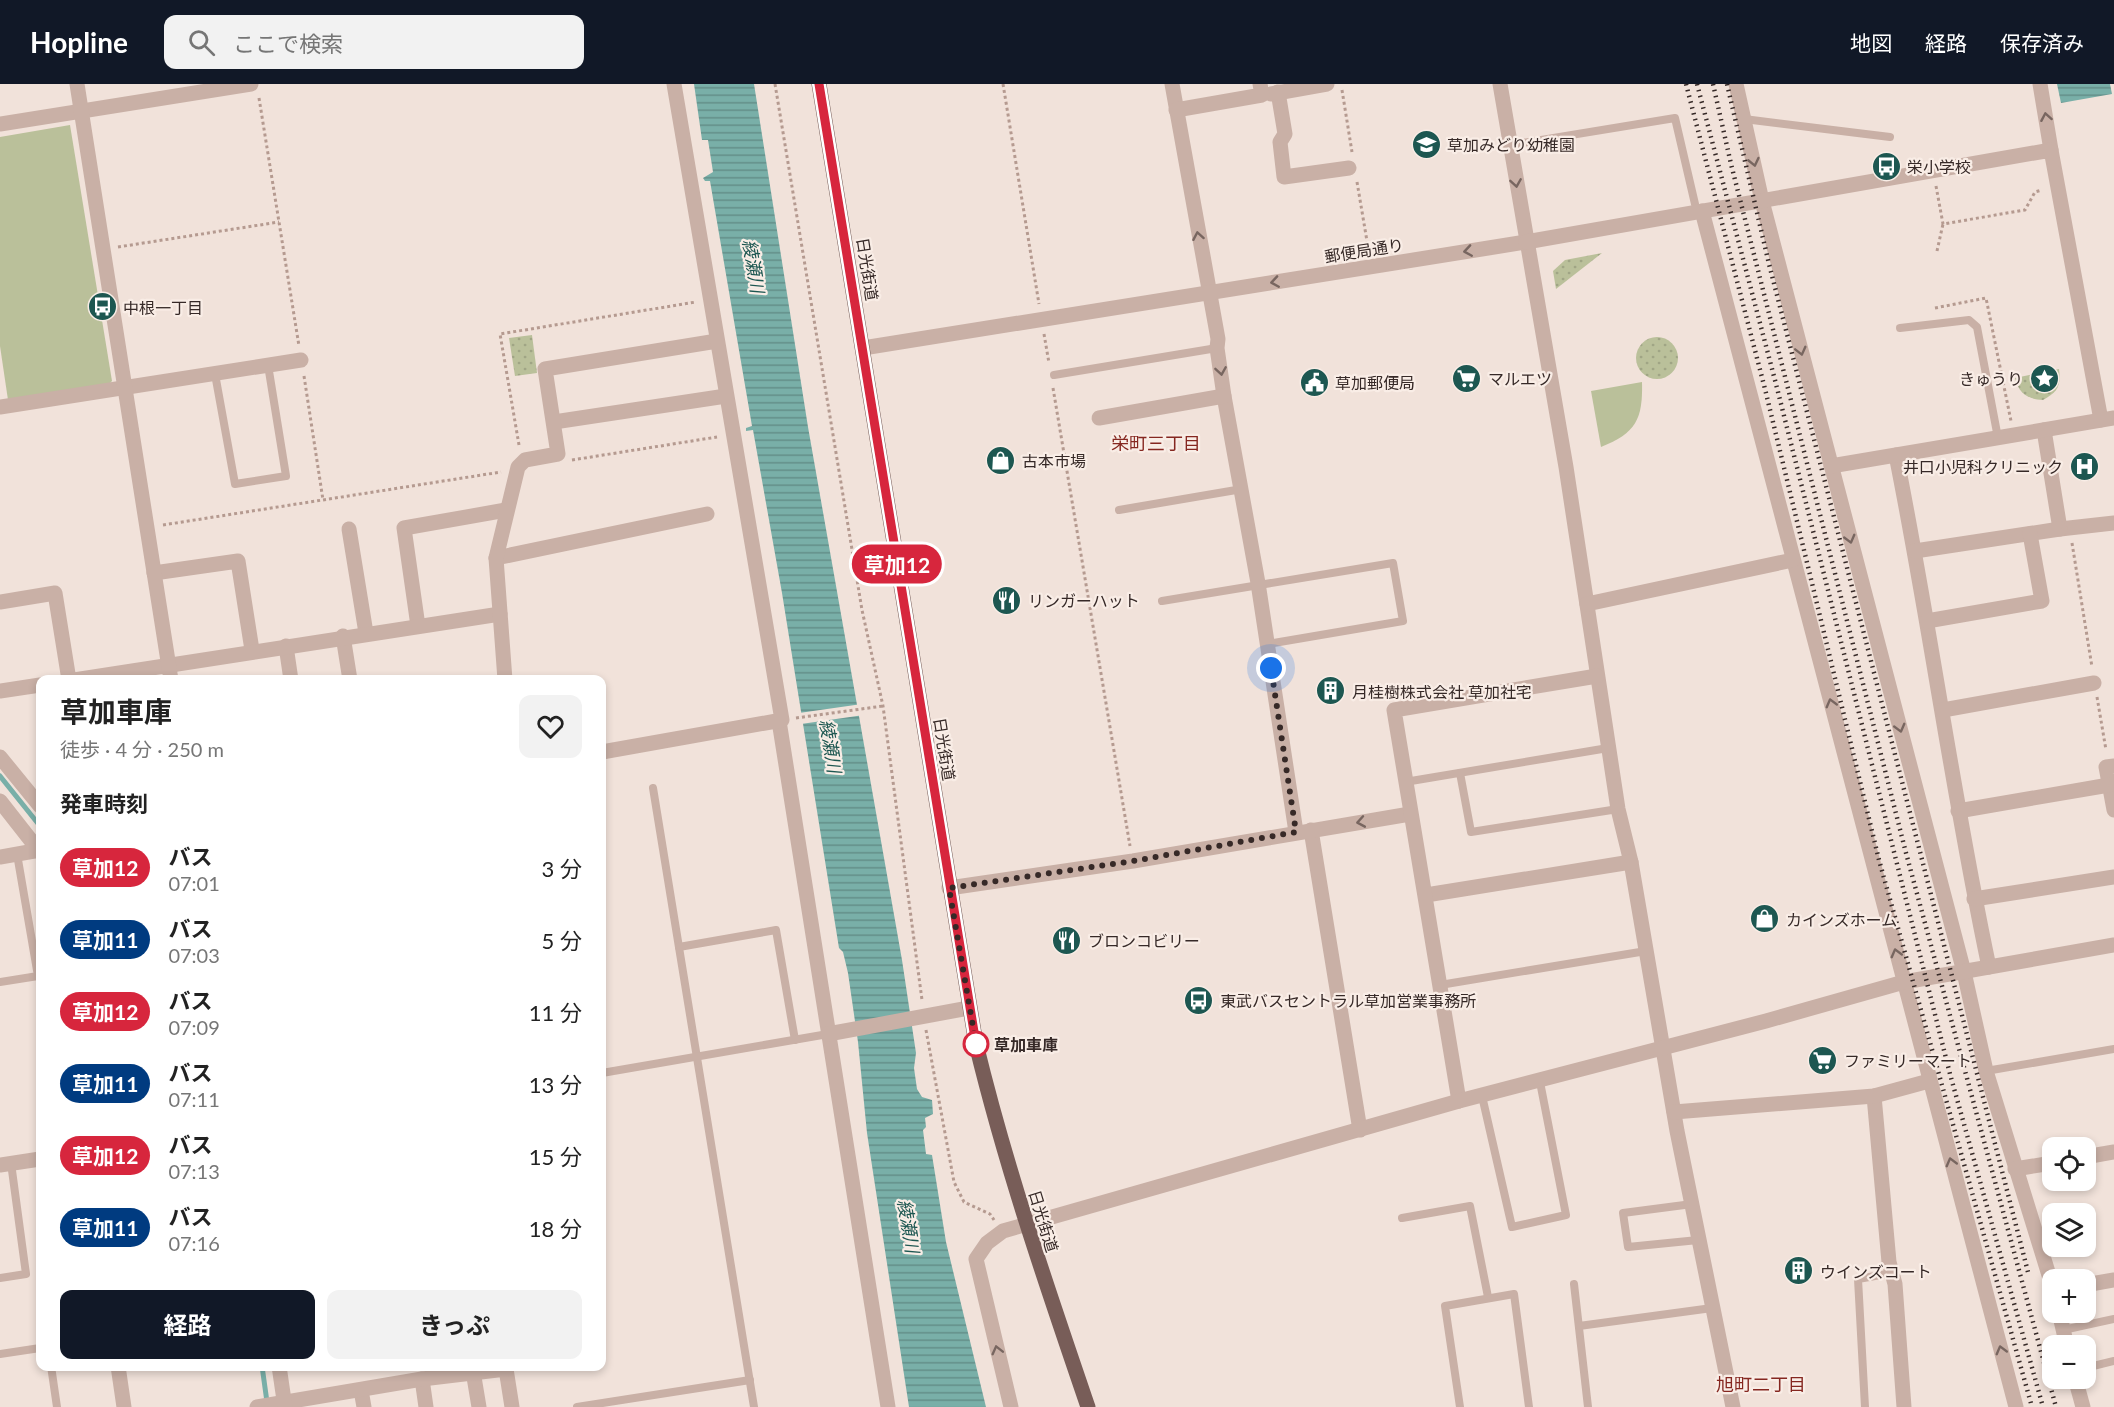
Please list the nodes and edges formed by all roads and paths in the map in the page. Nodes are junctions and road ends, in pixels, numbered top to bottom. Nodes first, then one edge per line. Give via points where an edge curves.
1 (77, 84) edge
2 (674, 84) edge
3 (775, 84) edge
4 (819, 84) edge
5 (1003, 84) edge
6 (1172, 84) edge
7 (1327, 84) edge
8 (1500, 84) edge
9 (1736, 84) edge
10 (2040, 84) edge
11 (172, 90) edge
12 (255, 90) edge
13 (1261, 90) edge
14 (1278, 92) junction
15 (1176, 110) junction
16 (81, 111) junction
17 (1744, 119) junction
18 (0, 124) edge
19 (1890, 137) dead end
20 (1510, 145) junction
21 (2051, 150) junction
22 (1350, 168) dead end
23 (1936, 183) dead end
24 (2044, 189) dead end
25 (1762, 201) junction
26 (1698, 208) junction
27 (279, 222) junction
28 (1943, 224) junction
29 (1526, 243) junction
30 (103, 249) junction
31 (1937, 251) dead end
32 (1208, 294) junction
33 (1041, 318) junction
34 (1900, 328) dead end
35 (717, 341) junction
36 (863, 348) junction
37 (1217, 348) junction
38 (301, 360) junction
39 (268, 365) junction
40 (215, 374) junction
41 (1052, 374) joint
42 (1052, 384) dead end
43 (125, 388) junction
44 (726, 396) junction
45 (1224, 396) junction
46 (0, 407) edge
47 (1099, 418) dead end
48 (2108, 419) edge
49 (554, 422) junction
50 (2044, 430) junction
51 (733, 434) junction
52 (1998, 438) junction
53 (1896, 455) junction
54 (562, 462) dead end
55 (1831, 466) junction
56 (517, 469) junction
57 (1242, 489) junction
58 (324, 500) junction
59 (506, 510) junction
60 (1119, 510) dead end
61 (707, 514) dead end
62 (2114, 523) edge
63 (147, 527) junction
64 (349, 529) dead end
65 (2065, 529) junction
66 (2030, 534) junction
67 (1915, 551) junction
68 (496, 558) junction
69 (1793, 560) junction
70 (154, 573) junction
71 (1258, 583) junction
72 (1162, 601) dead end
73 (0, 602) edge
74 (1587, 604) junction
75 (500, 614) junction
76 (1927, 621) junction
77 (418, 626) junction
78 (366, 633) junction
79 (343, 636) junction
80 (1268, 644) junction
81 (286, 646) junction
82 (252, 650) junction
83 (170, 672) edge
84 (68, 675) edge
85 (134, 675) edge
86 (290, 675) edge
87 (349, 675) edge
88 (505, 675) edge
89 (1597, 676) junction
90 (2094, 683) junction
91 (36, 686) edge
92 (0, 691) edge
93 (883, 706) junction
94 (1942, 710) junction
95 (783, 720) junction
96 (1608, 748) junction
97 (606, 751) edge
98 (0, 757) edge
99 (2111, 766) edge
100 (1460, 773) junction
101 (1405, 782) junction
102 (2109, 785) junction
103 (653, 788) dead end
104 (0, 801) edge
105 (36, 801) edge
106 (1618, 808) junction
107 (2114, 810) edge
108 (1958, 811) junction
109 (1410, 814) junction
110 (1304, 831) junction
111 (36, 845) edge
112 (36, 851) edge
113 (1131, 851) dead end
114 (17, 854) junction
115 (0, 857) edge
116 (1631, 862) junction
117 (2114, 877) edge
118 (949, 888) junction
119 (1426, 895) junction
120 (1974, 899) junction
121 (2114, 945) edge
122 (679, 947) junction
123 (1646, 951) junction
124 (36, 964) edge
125 (1989, 968) junction
126 (1964, 972) junction
127 (36, 976) edge
128 (0, 982) edge
129 (1904, 982) junction
130 (1440, 985) junction
131 (969, 1008) junction
132 (924, 1017) junction
133 (828, 1034) junction
134 (795, 1040) junction
135 (1662, 1049) junction
136 (2114, 1049) edge
137 (697, 1057) junction
138 (1986, 1071) junction
139 (606, 1072) edge
140 (1929, 1081) junction
141 (1540, 1082) junction
142 (1482, 1096) junction
143 (1874, 1096) junction
144 (1459, 1101) junction
145 (1674, 1112) junction
146 (1360, 1130) junction
147 (2114, 1152) edge
148 (2096, 1155) edge
149 (36, 1160) edge
150 (6, 1164) edge
151 (2042, 1164) edge
152 (2015, 1169) junction
153 (1692, 1204) junction
154 (1402, 1218) dead end
155 (1026, 1226) junction
156 (1003, 1231) junction
157 (1698, 1240) junction
158 (2047, 1269) edge
159 (1892, 1273) junction
160 (0, 1278) edge
161 (2114, 1280) edge
162 (2096, 1283) edge
163 (1574, 1284) dead end
164 (1488, 1297) junction
165 (1712, 1308) junction
166 (2114, 1319) edge
167 (2061, 1323) edge
168 (1579, 1326) junction
169 (2063, 1330) junction
170 (2064, 1335) edge
171 (36, 1349) edge
172 (0, 1354) edge
173 (2114, 1361) edge
174 (2096, 1365) edge
175 (52, 1371) edge
176 (119, 1371) edge
177 (280, 1371) edge
178 (473, 1371) joint
179 (506, 1371) edge
180 (422, 1379) junction
181 (750, 1380) junction
182 (2079, 1389) edge
183 (361, 1390) junction
184 (285, 1404) edge
185 (57, 1407) edge
186 (124, 1407) edge
187 (257, 1407) edge
188 (364, 1407) edge
189 (426, 1407) edge
190 (479, 1407) edge
191 (512, 1407) edge
192 (577, 1407) edge
193 (754, 1407) edge
194 (888, 1407) edge
195 (1011, 1407) edge
196 (1088, 1407) edge
197 (1460, 1407) edge
198 (1529, 1407) edge
199 (1588, 1407) edge
200 (1733, 1407) edge
201 (1865, 1407) edge
202 (1904, 1407) edge
203 (2016, 1407) edge
204 (2083, 1407) edge

1 - 16 street
2 - 35 street
3 - 93 path via 861,610
4 - 36 main road, 日光街道
5 - 33 path
6 - 15 street
7 - 14 street
8 - 20 street
9 - 17 street
21 -> 10 street
11 - 12 street
11 - 16 street
12 - 27 path
13 - 14 street
13 - 15 street
14 - 22 street via 1285,134 1280,142 1284,177
32 -> 15 street
16 - 18 street
16 - 30 street
17 - 19 lane
17 -> 25 street
20 - 26 lane via 1675,118
20 -> 29 street
21 - 25 street, 郵便局通り
21 - 48 street
23 - 28 path
24 - 28 path via 2035,192 2025,210
25 - 26 street, 郵便局通り
25 -> 55 street
26 - 29 street, 郵便局通り
26 - 69 street
27 - 30 path
27 - 38 path
28 - 31 path
29 -> 32 street, 郵便局通り
29 - 74 street
30 - 43 street
32 - 33 street, 郵便局通り
32 - 37 street
33 - 36 street, 郵便局通り
33 - 41 path
34 - 52 lane via 1969,320 1977,327
35 - 44 street
35 - 49 street via 545,369
36 - 118 main road, 日光街道
37 - 41 lane
37 -> 45 street
38 - 39 street
38 - 58 path
39 - 40 street
39 - 40 lane via 286,476 235,484
40 - 43 street
42 - 113 path
43 - 46 street
43 - 63 street
44 - 49 street
44 - 51 street
45 - 47 street
45 - 57 street
48 - 50 street
49 - 56 street via 558,454 525,460
50 - 52 street
50 - 65 street
51 - 54 path
51 - 95 street
52 - 53 street
53 - 55 street
53 - 67 street
55 -> 126 street
56 - 58 path
56 - 59 street
57 - 60 lane
57 - 71 street
58 - 63 path
59 - 68 street
59 - 77 street via 404,528
61 - 68 street
62 - 65 street
63 - 70 street
64 - 78 street
65 - 66 street
65 - 90 path
66 - 67 street
66 - 76 street via 2042,601
67 - 76 street
68 - 75 street
69 - 74 street
129 -> 69 street
70 - 82 street via 238,561
70 - 83 street
71 - 72 lane
71 - 80 street
71 - 80 lane via 1394,562 1403,621
73 - 84 street via 55,593
74 - 89 street
75 - 77 street
75 - 88 street
76 - 94 street
77 - 78 street
78 - 79 street
79 - 81 street
79 - 87 street
80 - 110 street
81 - 82 street
81 - 86 street
82 - 83 street
83 - 85 street
89 - 96 street
89 - 101 street via 1394,710
90 - 94 street
90 - 99 path
91 - 92 street
93 - 95 path
93 - 132 path
94 - 108 street
95 - 97 street
95 - 133 street
96 - 100 lane
96 - 106 street
98 - 105 street
99 - 102 street via 2106,767
100 - 101 lane
100 - 106 lane via 1471,832
101 - 109 street
102 - 107 street
102 - 108 street
103 - 122 lane
104 - 111 street
106 - 116 street
108 - 120 street
109 -> 110 street
109 - 119 street
110 - 118 street
110 - 146 street
112 - 114 street
114 - 115 street
114 - 124 lane
116 - 119 street
116 - 123 street
117 - 120 street
118 - 131 main road, 日光街道
119 - 130 street
120 - 125 street
121 - 125 street
122 - 134 lane via 776,930
122 - 137 lane
123 - 130 lane
123 - 135 street
125 - 126 street
126 - 129 street
126 - 138 street
127 - 128 lane
129 - 135 street
129 - 140 street
130 - 144 street
131 - 132 street
131 - 155 main road, 日光街道 via 991,1105
132 - 133 street
132 - 156 path via 954,1182 964,1202 990,1214
133 - 134 lane
133 - 194 street
134 - 137 lane
135 - 141 street
135 - 145 street
136 - 138 lane
137 - 139 lane
137 - 181 lane
138 - 152 street
140 - 143 street
203 -> 140 street
141 - 142 street
141 - 142 lane via 1566,1215 1512,1227
142 - 144 street
143 - 145 street
143 - 159 street
144 - 146 street
145 - 153 street
146 - 155 street
147 - 148 street
149 - 150 street
150 - 160 lane via 26,1274
151 - 152 street
152 - 158 street
153 - 157 street
153 - 157 lane via 1623,1213 1628,1247
154 - 164 lane via 1470,1206
155 - 156 street
155 - 196 main road, 日光街道
195 -> 156 street via 976,1258
157 - 165 street
159 - 201 lane via 1858,1278
159 - 202 street
161 - 162 street
163 - 168 lane
164 - 197 lane via 1445,1306
164 - 198 lane via 1514,1294
165 - 168 lane
165 - 200 street
166 - 169 lane
167 - 169 street
168 - 199 lane
169 - 170 street
171 - 172 lane
173 - 174 lane
175 - 185 lane
176 - 186 street
177 - 184 street
178 - 180 street
178 - 190 street
179 - 191 street
180 - 183 street
180 - 189 street
181 - 192 lane
181 - 193 lane
182 - 204 street
183 - 184 street
183 - 188 street
184 - 187 street

